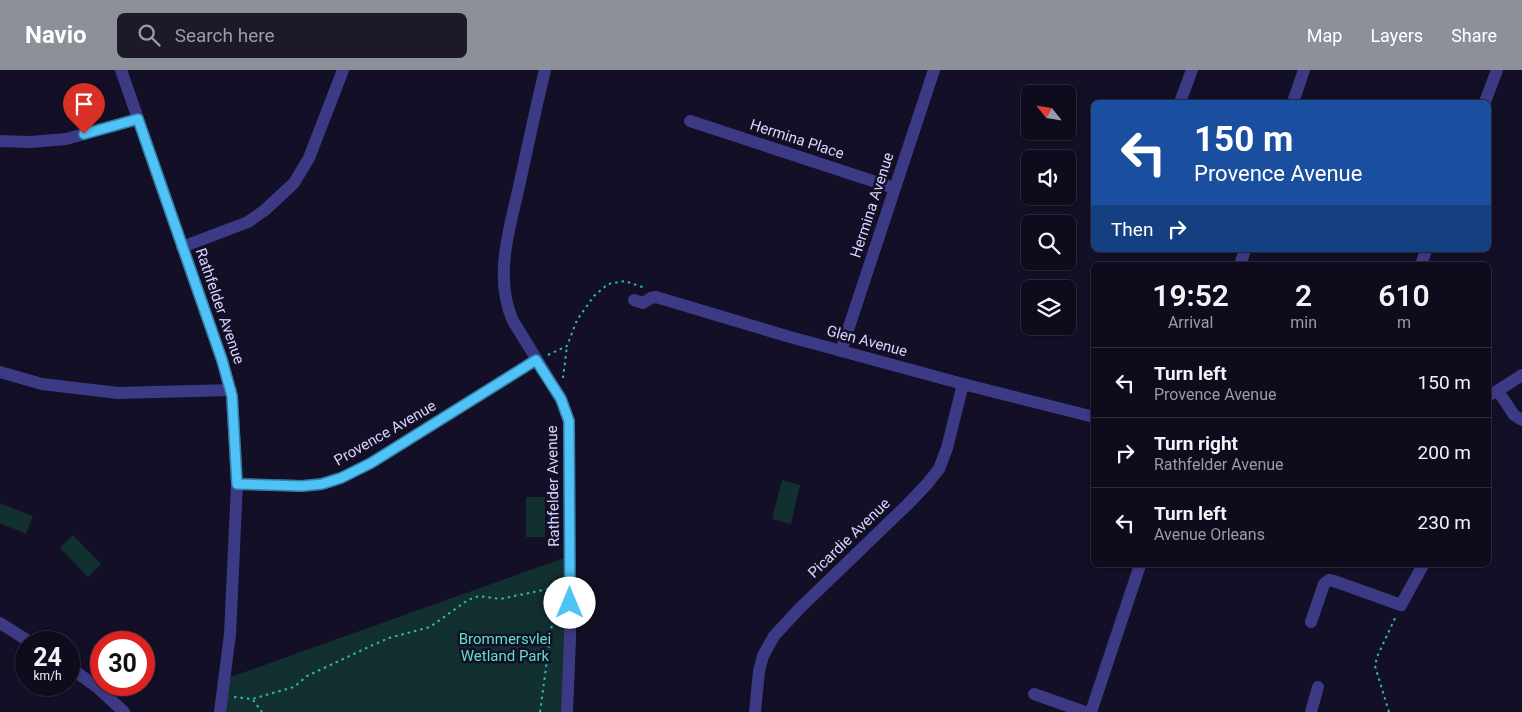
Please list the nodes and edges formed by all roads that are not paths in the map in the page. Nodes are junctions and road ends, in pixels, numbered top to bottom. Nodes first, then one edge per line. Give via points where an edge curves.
1 (120, 70) edge
2 (343, 70) edge
3 (545, 70) edge
4 (934, 70) edge
5 (1192, 70) edge
6 (1304, 70) edge
7 (1497, 70) edge
8 (1181, 100) edge
9 (1294, 100) edge
10 (1487, 100) edge
11 (138, 119) junction
12 (690, 121) dead end
13 (0, 141) edge
14 (894, 188) junction
15 (182, 247) junction
16 (634, 300) dead end
17 (841, 351) junction
18 (536, 360) junction
19 (0, 372) edge
20 (1522, 375) edge
21 (963, 384) junction
22 (231, 390) junction
23 (1493, 393) edge
24 (1091, 416) edge
25 (1522, 420) edge
26 (237, 484) junction
27 (1139, 567) edge
28 (1422, 567) edge
29 (1311, 622) dead end
30 (0, 624) edge
31 (15, 633) edge
32 (80, 675) edge
33 (1318, 687) dead end
34 (1034, 694) dead end
35 (124, 712) edge
36 (220, 712) edge
37 (567, 712) edge
38 (755, 712) edge
39 (1085, 712) edge
40 (1091, 712) edge
41 (1311, 712) edge

1 - 11 street, Rathfelder Avenue
2 - 15 street via 309,158 294,183 248,222
3 - 18 street, Rathfelder Avenue via 506,245 503,275 507,308
4 - 14 street, Hermina Avenue
5 - 8 street
6 - 9 street
7 - 10 street
11 - 13 street via 66,139
11 - 15 street, Rathfelder Avenue
12 - 14 street, Hermina Place
14 - 17 street, Hermina Avenue
15 - 22 street, Rathfelder Avenue
16 - 17 street, Glen Avenue via 644,302 653,297
17 - 21 street, Glen Avenue
18 - 26 street, Provence Avenue via 371,463 341,478 302,486
18 - 37 street, Rathfelder Avenue via 558,395 569,421 563,586 570,670
19 - 22 street via 42,384 118,393
20 - 23 street
21 - 24 street, Glen Avenue
21 - 38 street, Picardie Avenue via 939,469 928,484 774,636 758,671
22 - 26 street, Rathfelder Avenue
23 - 25 street
26 - 36 street, Rathfelder Avenue via 230,634
27 - 40 street
28 - 29 street via 1401,605 1331,580 1324,584
30 - 31 street
32 - 35 street
33 - 41 street
34 - 39 street

